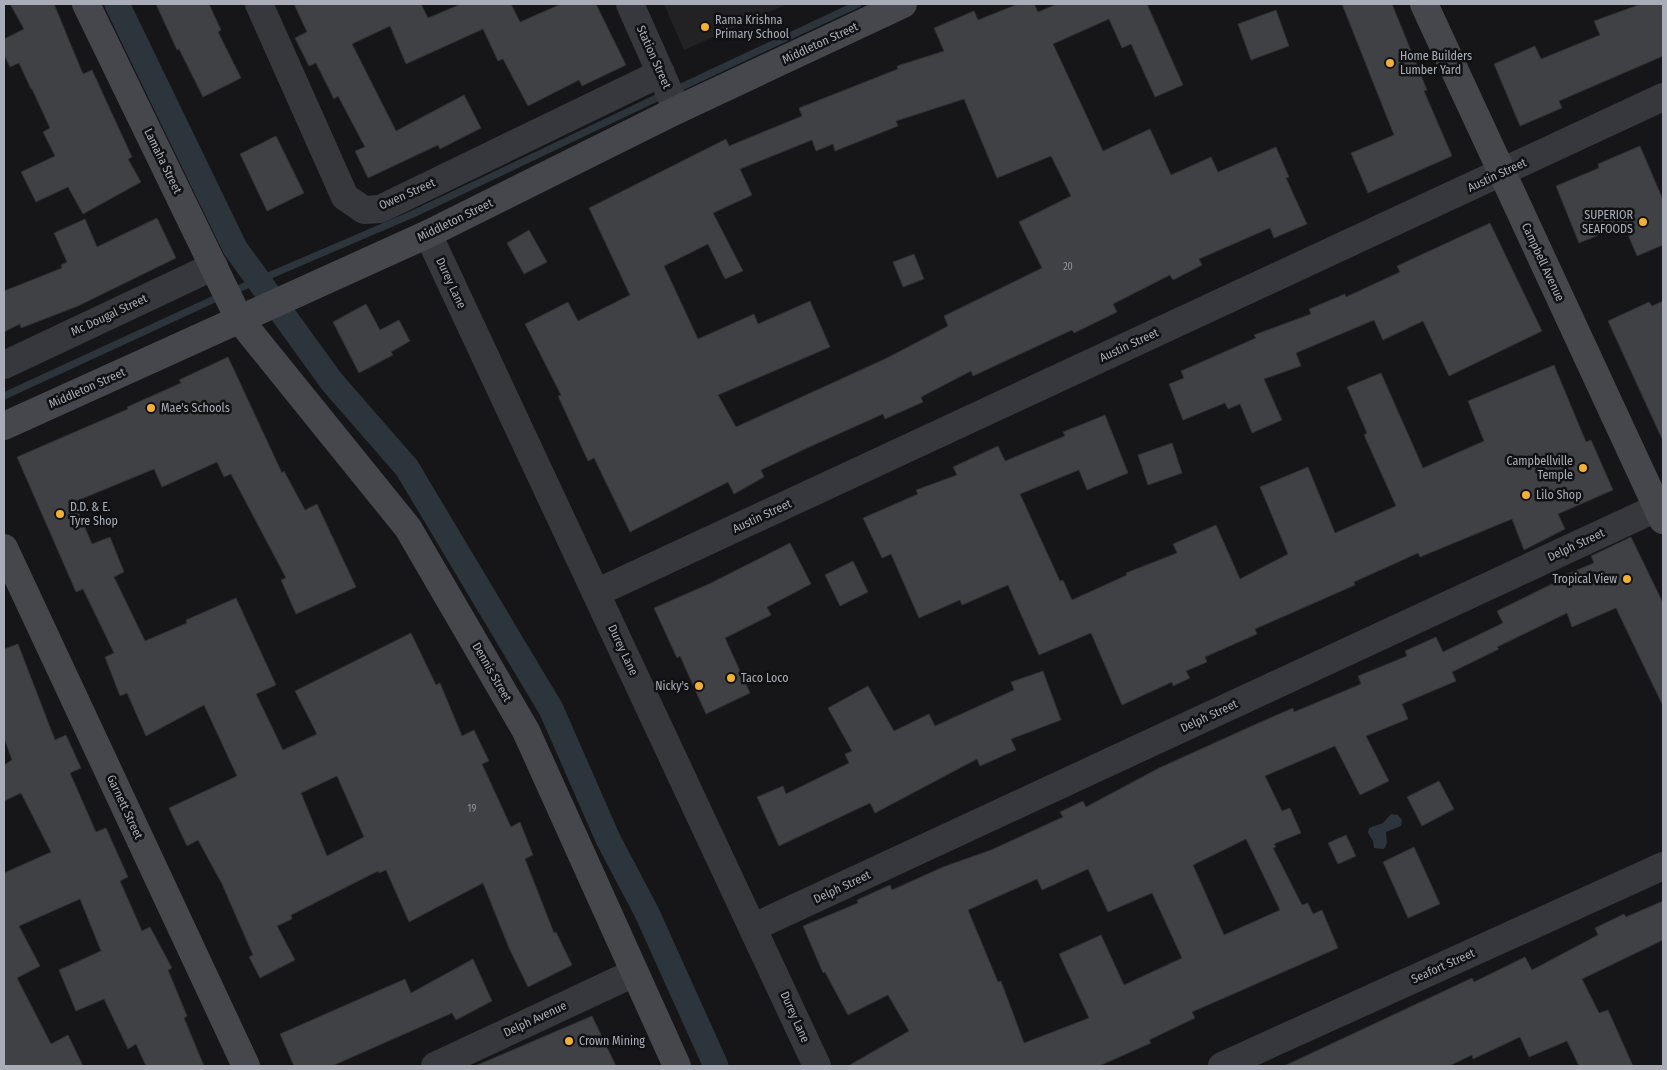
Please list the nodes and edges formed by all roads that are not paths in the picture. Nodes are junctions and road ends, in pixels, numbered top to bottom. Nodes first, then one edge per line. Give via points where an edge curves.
1 (86, 4) edge
2 (259, 4) edge
3 (630, 4) edge
4 (903, 4) edge
5 (1424, 4) edge
6 (661, 73) junction
7 (1663, 97) edge
8 (678, 110) junction
9 (1501, 172) junction
10 (428, 234) junction
11 (216, 270) junction
12 (245, 312) junction
13 (4, 365) edge
14 (4, 426) edge
15 (1661, 511) edge
16 (4, 548) edge
17 (596, 594) junction
18 (1663, 866) edge
19 (754, 927) junction
20 (634, 973) junction
21 (246, 1066) edge
22 (435, 1066) edge
23 (677, 1066) edge
24 (818, 1066) edge
25 (1222, 1066) edge

1 - 11 street, Lamaha Street
2 - 6 street, Owen Street via 345,196 364,210 380,209
3 - 6 street, Station Street
4 - 8 street, Middleton Street
5 - 9 street, Campbell Avenue
6 - 8 street, Station Street
7 - 9 street, Austin Street
8 - 10 street, Middleton Street
9 - 15 street, Campbell Avenue
9 - 17 street, Austin Street
10 - 12 street, Middleton Street via 297,293
10 - 17 street, Durey Lane
11 - 12 street, Lamaha Street
11 - 13 street, Mc Dougal Street
12 - 14 street, Middleton Street
12 - 20 street, Dennis Street via 408,528 526,731
15 - 19 street, Delph Street
16 - 21 street, Garnett Street
17 - 19 street, Durey Lane
18 - 25 street, Seafort Street
19 - 24 street, Durey Lane
20 - 22 street, Delph Avenue
20 - 23 street, Dennis Street

